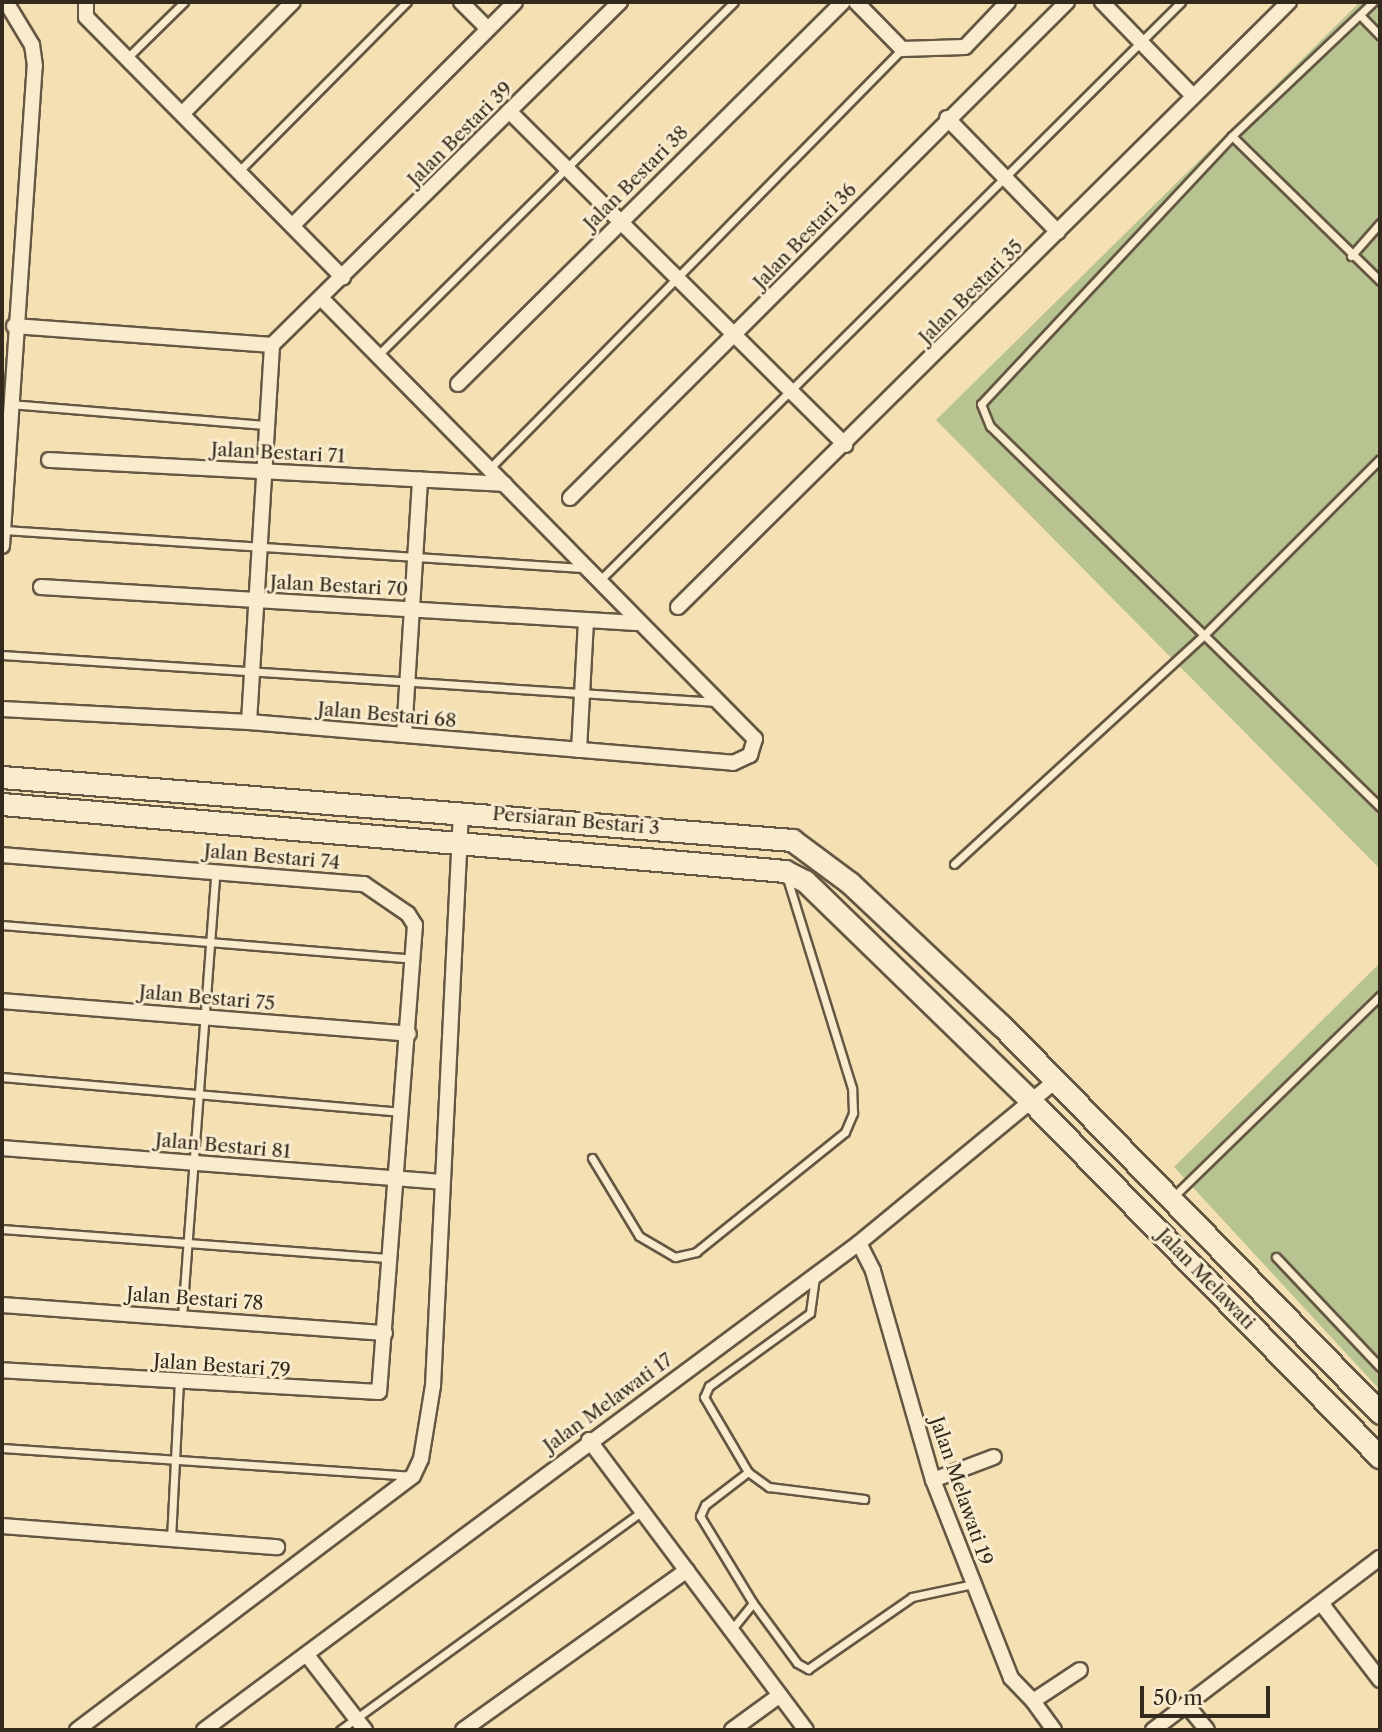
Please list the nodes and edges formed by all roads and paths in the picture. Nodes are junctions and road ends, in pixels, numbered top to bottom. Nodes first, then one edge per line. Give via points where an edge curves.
1 (6, 2) edge
2 (86, 2) edge
3 (184, 2) edge
4 (293, 2) edge
5 (407, 2) edge
6 (461, 2) edge
7 (515, 2) edge
8 (620, 2) edge
9 (734, 2) edge
10 (843, 2) edge
11 (856, 2) edge
12 (1008, 2) edge
13 (1068, 2) edge
14 (1102, 2) edge
15 (1181, 2) edge
16 (1289, 2) edge
17 (1373, 2) edge
18 (1360, 15) junction
19 (488, 29) junction
20 (1380, 36) edge
21 (1141, 42) junction
22 (902, 48) junction
23 (127, 58) junction
24 (1192, 95) junction
25 (509, 111) junction
26 (183, 113) junction
27 (947, 118) junction
28 (1232, 136) junction
29 (566, 168) junction
30 (240, 170) junction
31 (1004, 177) junction
32 (620, 220) junction
33 (1380, 223) edge
34 (295, 224) junction
35 (1058, 232) junction
36 (1351, 256) junction
37 (343, 278) junction
38 (677, 278) junction
39 (1380, 281) edge
40 (325, 297) junction
41 (14, 326) junction
42 (734, 335) junction
43 (272, 345) junction
44 (377, 355) junction
45 (458, 384) dead end
46 (790, 390) junction
47 (9, 404) junction
48 (267, 425) junction
49 (845, 445) junction
50 (49, 460) dead end
51 (1380, 460) edge
52 (489, 469) junction
53 (264, 472) junction
54 (420, 480) junction
55 (504, 484) junction
56 (570, 498) dead end
57 (3, 530) edge
58 (2, 547) edge
59 (259, 549) junction
60 (415, 561) junction
61 (582, 568) junction
62 (597, 582) junction
63 (41, 587) dead end
64 (256, 600) junction
65 (678, 607) dead end
66 (412, 609) junction
67 (586, 620) junction
68 (636, 623) junction
69 (1205, 634) junction
70 (2, 655) edge
71 (253, 673) junction
72 (407, 685) junction
73 (582, 696) junction
74 (717, 702) junction
75 (2, 709) edge
76 (249, 722) junction
77 (404, 736) junction
78 (579, 750) junction
79 (2, 777) edge
80 (2, 804) edge
81 (1380, 807) edge
82 (461, 811) junction
83 (458, 843) junction
84 (2, 855) edge
85 (954, 864) dead end
86 (785, 871) junction
87 (215, 872) junction
88 (2, 925) edge
89 (210, 943) junction
90 (413, 959) junction
91 (1380, 996) edge
92 (2, 1001) edge
93 (204, 1018) junction
94 (409, 1034) junction
95 (2, 1077) edge
96 (1057, 1080) junction
97 (198, 1094) junction
98 (1032, 1102) junction
99 (401, 1112) junction
100 (2, 1148) edge
101 (592, 1158) dead end
102 (193, 1162) junction
103 (395, 1179) junction
104 (442, 1182) junction
105 (1173, 1197) junction
106 (2, 1229) edge
107 (187, 1242) junction
108 (859, 1243) junction
109 (1276, 1257) dead end
110 (390, 1258) junction
111 (815, 1276) junction
112 (2, 1305) edge
113 (182, 1317) junction
114 (385, 1333) junction
115 (1380, 1367) edge
116 (2, 1370) edge
117 (179, 1382) junction
118 (1380, 1413) edge
119 (589, 1440) junction
120 (2, 1448) edge
121 (993, 1457) dead end
122 (1380, 1457) edge
123 (175, 1460) junction
124 (748, 1472) junction
125 (413, 1476) junction
126 (933, 1480) junction
127 (864, 1499) dead end
128 (642, 1511) junction
129 (2, 1526) edge
130 (171, 1539) junction
131 (277, 1547) dead end
132 (1380, 1558) edge
133 (687, 1570) junction
134 (973, 1584) junction
135 (753, 1603) junction
136 (1321, 1603) junction
137 (730, 1631) junction
138 (307, 1655) junction
139 (1080, 1670) dead end
140 (1380, 1680) edge
141 (780, 1695) junction
142 (1033, 1702) junction
143 (1186, 1704) junction
144 (361, 1724) edge
145 (78, 1730) edge
146 (204, 1730) edge
147 (340, 1730) edge
148 (463, 1730) edge
149 (732, 1730) edge
150 (806, 1730) edge
151 (1054, 1730) edge
152 (1153, 1730) edge
153 (1207, 1730) edge

1 - 41 street via 32,45 35,66
2 - 23 street via 86,17
3 - 23 lane
4 - 26 street
5 - 30 lane
6 - 19 street
7 - 19 street
8 - 25 street, Jalan Bestari 39
9 - 29 lane
10 - 32 street, Jalan Bestari 38
11 - 22 street
12 - 22 street via 965,47
13 - 27 street, Jalan Bestari 36
14 - 21 street
15 - 21 lane
16 - 24 street, Jalan Bestari 35
17 - 18 lane
18 - 20 lane
18 - 28 lane
19 - 34 street
21 - 24 street
21 - 31 lane
22 - 38 lane
23 - 26 street
24 - 35 street, Jalan Bestari 35
25 - 29 street
25 - 37 street, Jalan Bestari 39
26 - 30 street
27 - 31 street
27 - 42 street, Jalan Bestari 36
28 - 36 lane
28 - 69 lane via 981,404 989,426
29 - 32 street
29 - 44 lane
30 - 34 street
31 - 35 street
31 - 46 lane
32 - 38 street
32 - 45 street, Jalan Bestari 38
33 - 36 lane
34 - 37 street
35 - 49 street, Jalan Bestari 35
36 - 39 lane
37 - 40 street, Jalan Bestari 39
38 - 42 street
38 - 52 lane
40 - 43 street, Jalan Bestari 39
40 - 44 street
41 - 43 street
41 - 47 street
42 - 46 street
42 - 56 street, Jalan Bestari 36
43 - 48 street
44 - 52 street
46 - 49 street
46 - 62 lane
47 - 48 lane
47 - 57 street
48 - 53 street
49 - 65 street, Jalan Bestari 35
50 - 53 street, Jalan Bestari 71
51 - 69 lane
52 - 55 street
53 - 54 street, Jalan Bestari 71
53 - 59 street
54 - 55 street, Jalan Bestari 71
54 - 60 street
55 - 61 street
57 - 58 street
57 - 59 lane
59 - 60 lane
59 - 64 street
60 - 61 lane
60 - 66 street
61 - 62 street
62 - 68 street
63 - 64 street, Jalan Bestari 70
64 - 66 street, Jalan Bestari 70
64 - 71 street
66 - 67 street, Jalan Bestari 70
66 - 72 street
67 - 68 street, Jalan Bestari 70
67 - 73 street
68 - 74 street
69 - 81 lane
69 - 85 lane
70 - 71 lane
71 - 72 lane
71 - 76 street
72 - 73 lane
72 - 77 street
73 - 74 lane
73 - 78 street
74 - 78 street, Jalan Bestari 68 via 755,739 750,755 733,763
75 - 76 street, Jalan Bestari 68
76 - 77 street, Jalan Bestari 68
77 - 78 street, Jalan Bestari 68
79 - 82 street, Persiaran Bestari 3
80 - 83 street, Persiaran Bestari 3
82 - 83 street
82 - 96 street, Persiaran Bestari 3 via 792,840 850,883
83 - 86 street, Persiaran Bestari 3
83 - 104 street
84 - 87 street, Jalan Bestari 74
86 - 98 street, Persiaran Bestari 3 via 805,881
86 - 101 lane via 852,1088 853,1113 845,1132 696,1252 675,1257 639,1236
87 - 89 lane
87 - 90 street, Jalan Bestari 74 via 376,889 415,925
88 - 89 lane
89 - 90 lane
89 - 93 lane
90 - 94 street, Jalan Bestari 74
91 - 105 lane
92 - 93 street, Jalan Bestari 75
93 - 94 street, Jalan Bestari 75
93 - 97 lane
94 - 99 street, Jalan Bestari 74
95 - 97 lane
96 - 98 street, Jalan Melawati 17
96 - 105 street, Jalan Melawati
97 - 99 lane
97 - 102 lane
98 - 108 street, Jalan Melawati 17
98 - 122 street, Jalan Melawati
99 - 103 street, Jalan Bestari 74
100 - 102 street, Jalan Bestari 81
102 - 103 street, Jalan Bestari 81
102 - 107 lane
103 - 104 street, Jalan Bestari 81
103 - 110 street, Jalan Bestari 79
104 - 125 street via 433,1386 421,1459
105 - 118 street, Jalan Melawati
106 - 107 lane
107 - 110 lane
107 - 113 lane
108 - 111 street, Jalan Melawati 17
108 - 126 street, Jalan Melawati 19 via 873,1271
109 - 115 lane
110 - 114 street, Jalan Bestari 79
111 - 119 street, Jalan Melawati 17
111 - 124 lane via 810,1313 705,1391 706,1403
112 - 113 street, Jalan Bestari 78
113 - 114 street, Jalan Bestari 78
114 - 117 street, Jalan Bestari 79 via 384,1383 370,1395
116 - 117 street, Jalan Bestari 79
117 - 123 lane
119 - 128 street
119 - 138 street, Jalan Melawati 17
120 - 123 lane
121 - 126 street
123 - 125 lane
123 - 130 lane
124 - 127 lane via 769,1487
124 - 135 lane via 705,1505 700,1516
125 - 145 street
126 - 134 street, Jalan Melawati 19
128 - 133 street
128 - 144 lane
129 - 130 street
130 - 131 street
132 - 136 street
133 - 137 street
133 - 148 street
134 - 135 lane via 912,1598 808,1669 797,1663
134 - 142 street, Jalan Melawati 19 via 1011,1678
135 - 137 lane
136 - 140 street
136 - 143 street
137 - 141 street
138 - 144 street
138 - 146 street, Jalan Melawati 17
139 - 142 street
141 - 149 street
141 - 150 street
142 - 151 street, Jalan Melawati 19
143 - 152 street
143 - 153 street
144 - 147 lane

